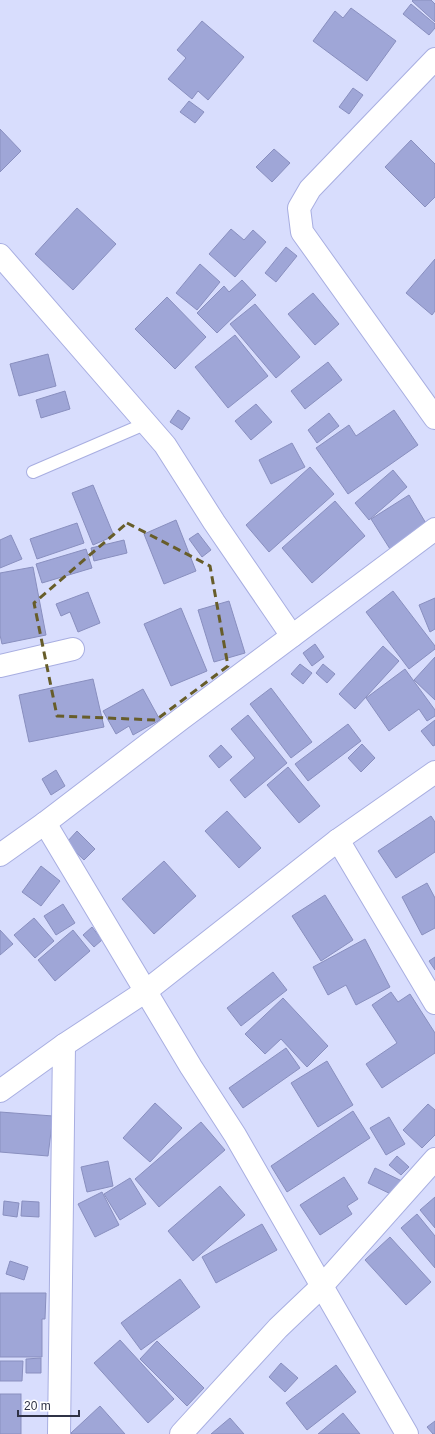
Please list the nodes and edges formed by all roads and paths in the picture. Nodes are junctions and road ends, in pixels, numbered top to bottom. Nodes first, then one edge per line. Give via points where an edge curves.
1 (435, 59) edge
2 (0, 255) edge
3 (435, 418) edge
4 (147, 423) junction
5 (33, 472) dead end
6 (435, 529) edge
7 (292, 636) junction
8 (73, 649) dead end
9 (0, 666) edge
10 (435, 772) edge
11 (46, 823) junction
12 (338, 840) junction
13 (0, 855) edge
14 (146, 991) junction
15 (435, 1003) edge
16 (64, 1045) junction
17 (0, 1091) edge
18 (435, 1159) edge
19 (321, 1286) junction
20 (59, 1434) edge
21 (181, 1434) edge
22 (407, 1434) edge

1 - 3 street via 310,189 299,208 302,232
2 - 4 street
4 - 5 lane
4 - 7 street via 165,445
6 - 7 street
7 - 11 street
8 - 9 street
10 - 12 street
11 - 13 street
11 - 14 street
12 - 14 street
12 - 15 street
14 - 16 street
14 - 19 street via 235,1135
16 - 17 street
16 - 20 street
18 - 19 street
19 - 21 street via 278,1328
19 - 22 street

